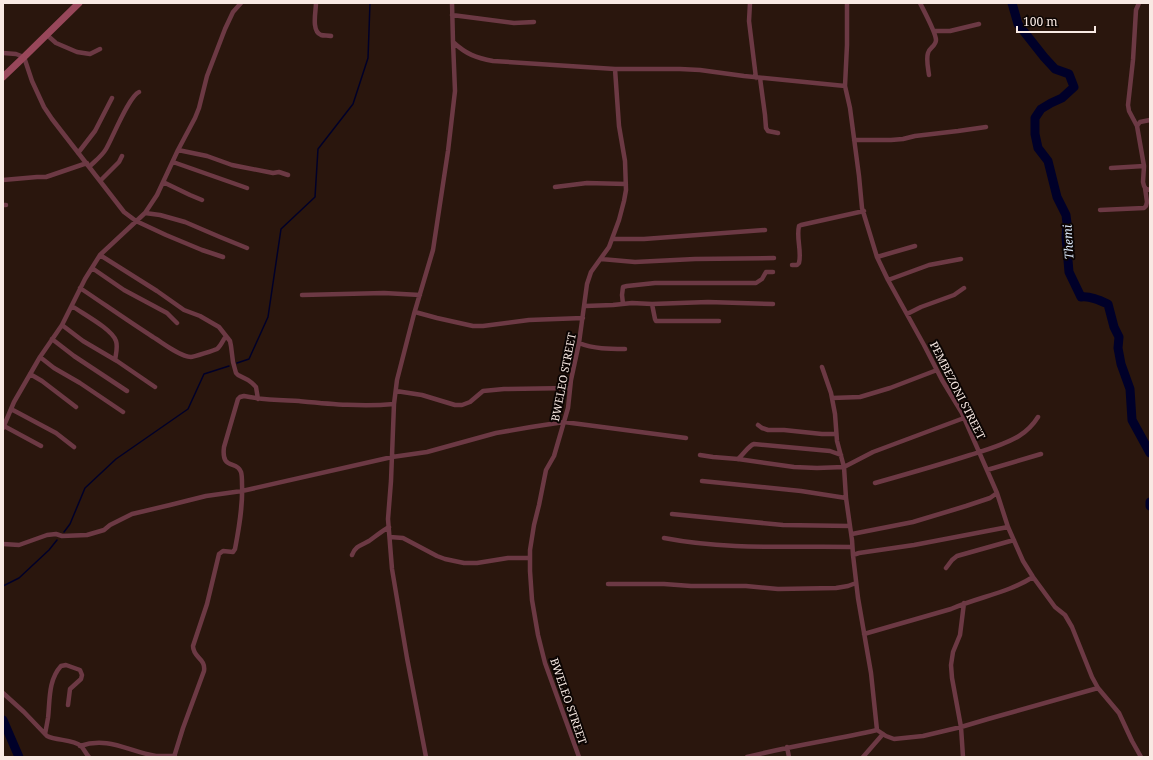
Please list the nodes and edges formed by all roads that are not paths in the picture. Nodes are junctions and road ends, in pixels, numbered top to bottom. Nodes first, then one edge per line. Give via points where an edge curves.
1 (79, 3) edge
2 (241, 3) edge
3 (316, 3) edge
4 (452, 3) edge
5 (750, 3) edge
6 (847, 3) edge
7 (920, 3) edge
8 (1139, 3) edge
9 (452, 15) junction
10 (534, 22) dead end
11 (979, 24) dead end
12 (934, 31) junction
13 (47, 35) junction
14 (331, 36) dead end
15 (453, 42) junction
16 (100, 49) dead end
17 (3, 52) edge
18 (24, 57) junction
19 (615, 69) junction
20 (929, 75) dead end
21 (3, 77) edge
22 (758, 78) junction
23 (844, 86) junction
24 (139, 92) dead end
25 (112, 98) dead end
26 (1150, 120) edge
27 (1137, 126) junction
28 (986, 127) dead end
29 (778, 133) dead end
30 (854, 140) junction
31 (178, 150) junction
32 (78, 153) junction
33 (122, 156) dead end
34 (173, 162) junction
35 (88, 165) junction
36 (1144, 166) junction
37 (1111, 168) dead end
38 (288, 175) dead end
39 (3, 180) edge
40 (100, 181) junction
41 (163, 182) junction
42 (626, 184) junction
43 (555, 187) dead end
44 (248, 188) dead end
45 (1148, 189) edge
46 (202, 200) dead end
47 (1100, 210) dead end
48 (864, 211) junction
49 (145, 213) junction
50 (136, 220) junction
51 (765, 230) dead end
52 (612, 239) junction
53 (915, 246) dead end
54 (248, 248) dead end
55 (100, 255) junction
56 (223, 257) dead end
57 (877, 257) junction
58 (774, 258) dead end
59 (601, 259) junction
60 (961, 260) dead end
61 (792, 265) dead end
62 (92, 268) junction
63 (773, 272) dead end
64 (888, 280) junction
65 (80, 288) junction
66 (964, 288) dead end
67 (420, 294) junction
68 (302, 295) dead end
69 (623, 304) junction
70 (652, 304) junction
71 (772, 304) dead end
72 (72, 306) junction
73 (585, 306) junction
74 (415, 312) junction
75 (907, 314) junction
76 (583, 318) junction
77 (719, 321) dead end
78 (177, 323) dead end
79 (62, 325) junction
80 (226, 336) junction
81 (52, 339) junction
82 (579, 343) junction
83 (624, 350) dead end
84 (40, 357) junction
85 (115, 360) junction
86 (822, 367) dead end
87 (937, 370) junction
88 (30, 374) junction
89 (155, 388) dead end
90 (570, 388) junction
91 (127, 390) dead end
92 (396, 391) junction
93 (832, 398) junction
94 (258, 399) junction
95 (394, 404) junction
96 (76, 407) dead end
97 (11, 409) junction
98 (123, 412) dead end
99 (1038, 417) dead end
100 (964, 418) junction
101 (564, 422) junction
102 (758, 425) dead end
103 (3, 427) edge
104 (836, 434) junction
105 (686, 438) dead end
106 (41, 446) dead end
107 (74, 447) dead end
108 (980, 452) junction
109 (700, 454) dead end
110 (1041, 454) dead end
111 (841, 455) junction
112 (392, 457) junction
113 (738, 459) junction
114 (844, 467) junction
115 (987, 470) junction
116 (702, 481) dead end
117 (875, 483) dead end
118 (242, 491) junction
119 (997, 493) junction
120 (846, 498) junction
121 (672, 514) dead end
122 (850, 526) junction
123 (389, 527) junction
124 (1008, 527) junction
125 (852, 534) junction
126 (390, 537) junction
127 (664, 538) dead end
128 (1014, 540) junction
129 (3, 544) edge
130 (852, 547) junction
131 (352, 555) dead end
132 (853, 555) junction
133 (530, 558) junction
134 (946, 568) dead end
135 (1033, 577) junction
136 (856, 583) junction
137 (608, 584) dead end
138 (964, 603) junction
139 (864, 634) junction
140 (1098, 688) junction
141 (3, 693) edge
142 (68, 705) dead end
143 (961, 728) junction
144 (877, 730) junction
145 (45, 734) junction
146 (883, 734) junction
147 (80, 746) junction
148 (787, 747) junction
149 (175, 756) edge
150 (89, 757) edge
151 (426, 757) edge
152 (579, 757) edge
153 (747, 757) edge
154 (789, 757) edge
155 (863, 757) edge
156 (963, 757) edge
157 (1141, 757) edge

1 - 13 street
2 - 31 street via 233,12 225,29 207,76 199,108
3 - 14 street via 315,28 319,34
4 - 9 street
5 - 22 street via 750,27
6 - 23 street, PEMBEZONI STREET
7 - 12 street
8 - 27 street via 1136,10 1128,100 1129,110
9 - 10 street via 514,23
9 - 15 street
11 - 12 street via 950,31
12 - 20 street via 936,41 928,53
13 - 16 street via 56,43 77,52 90,54
13 - 18 street
15 - 19 street via 474,57 494,61
15 - 67 street via 455,90 448,151 433,250
17 - 18 street
18 - 21 street
18 - 32 street via 44,107
19 - 22 street via 700,70
19 - 42 street, BWELEO STREET
22 - 23 street
22 - 29 street via 766,128
23 - 30 street, PEMBEZONI STREET
24 - 35 street via 131,100 105,151
25 - 32 street via 95,131
26 - 27 street via 1140,122
27 - 36 street
28 - 30 street via 903,139
30 - 48 street, PEMBEZONI STREET
31 - 34 street
31 - 38 street via 232,165
32 - 35 street
33 - 40 street
34 - 41 street
34 - 44 street
35 - 39 street via 46,177
35 - 40 street
36 - 37 street
36 - 45 street via 1144,182
40 - 50 street via 124,212
41 - 46 street
41 - 49 street
42 - 43 street via 587,183
42 - 52 street, BWELEO STREET via 624,201
45 - 47 street via 1144,208
48 - 57 street, PEMBEZONI STREET
48 - 61 street via 799,226 800,263
49 - 50 street
49 - 54 street via 185,222
50 - 55 street
50 - 56 street via 181,242
51 - 52 street
52 - 59 street, BWELEO STREET
53 - 57 street
55 - 62 street
55 - 80 street via 184,310 219,327
57 - 64 street, PEMBEZONI STREET
58 - 59 street via 635,262
59 - 73 street, BWELEO STREET via 591,272
60 - 64 street via 929,265
62 - 65 street
62 - 78 street via 124,290 167,313
63 - 69 street via 766,272 756,283 655,283 627,286 622,290
64 - 75 street, PEMBEZONI STREET
65 - 72 street
65 - 80 street via 183,355 194,357 214,351
66 - 75 street via 954,296
67 - 68 street
67 - 74 street
69 - 70 street
69 - 73 street
70 - 71 street
70 - 77 street via 656,321
72 - 79 street
72 - 85 street via 112,334 117,343
73 - 76 street, BWELEO STREET
74 - 76 street via 473,326
74 - 92 street
75 - 87 street, PEMBEZONI STREET
76 - 82 street, BWELEO STREET
79 - 81 street
79 - 85 street
80 - 94 street via 231,346 236,373 256,387
81 - 84 street
81 - 91 street
82 - 83 street via 589,347
82 - 90 street, BWELEO STREET
84 - 88 street
84 - 98 street
85 - 89 street
86 - 93 street
87 - 93 street via 860,397
87 - 100 street, PEMBEZONI STREET
88 - 96 street
88 - 97 street
90 - 92 street via 493,389 483,391 462,405
90 - 101 street, BWELEO STREET
92 - 95 street
93 - 104 street
94 - 95 street via 347,405
94 - 118 street via 244,396 238,399 224,447 226,462 239,468 241,472
95 - 112 street
97 - 103 street
97 - 107 street via 56,433
99 - 108 street via 1034,424 1018,436
100 - 108 street, PEMBEZONI STREET
100 - 114 street via 873,452
101 - 105 street
101 - 112 street via 530,426 427,452
101 - 133 street, BWELEO STREET via 554,456 546,470
102 - 104 street via 768,430
103 - 106 street
104 - 111 street
108 - 115 street, PEMBEZONI STREET
108 - 117 street
109 - 113 street
110 - 115 street
111 - 113 street via 830,451 754,444
111 - 114 street
112 - 118 street
112 - 123 street
113 - 114 street via 794,467
114 - 120 street
115 - 119 street, PEMBEZONI STREET
116 - 120 street
118 - 129 street via 206,496 132,514 104,530 87,535 56,534 19,545
118 - 149 street via 235,549 233,552 223,551 219,554 207,604 193,646 194,654 205,666
119 - 124 street, PEMBEZONI STREET
119 - 125 street via 990,498 913,522
120 - 122 street
121 - 122 street via 783,525
122 - 125 street
123 - 126 street
123 - 131 street via 356,548
124 - 128 street, PEMBEZONI STREET
124 - 132 street
125 - 130 street
126 - 133 street via 404,538 437,556 464,563
126 - 151 street via 392,569
127 - 130 street via 719,545
128 - 134 street via 957,556
128 - 135 street, PEMBEZONI STREET
130 - 132 street
132 - 136 street
133 - 152 street, BWELEO STREET via 532,600 545,663
135 - 138 street via 1010,589
135 - 140 street, PEMBEZONI STREET via 1055,607 1065,615
136 - 137 street via 836,588 785,589
136 - 139 street
138 - 139 street
138 - 143 street via 960,635 953,652 952,665
139 - 144 street
140 - 143 street
140 - 157 street, PEMBEZONI STREET via 1119,713
141 - 145 street
142 - 145 street via 70,689 82,675 80,670 66,665 61,666 54,675
143 - 146 street via 894,739
143 - 156 street
144 - 146 street
144 - 148 street
145 - 147 street
146 - 155 street
147 - 149 street via 99,742 156,756
147 - 150 street
148 - 153 street
148 - 154 street

